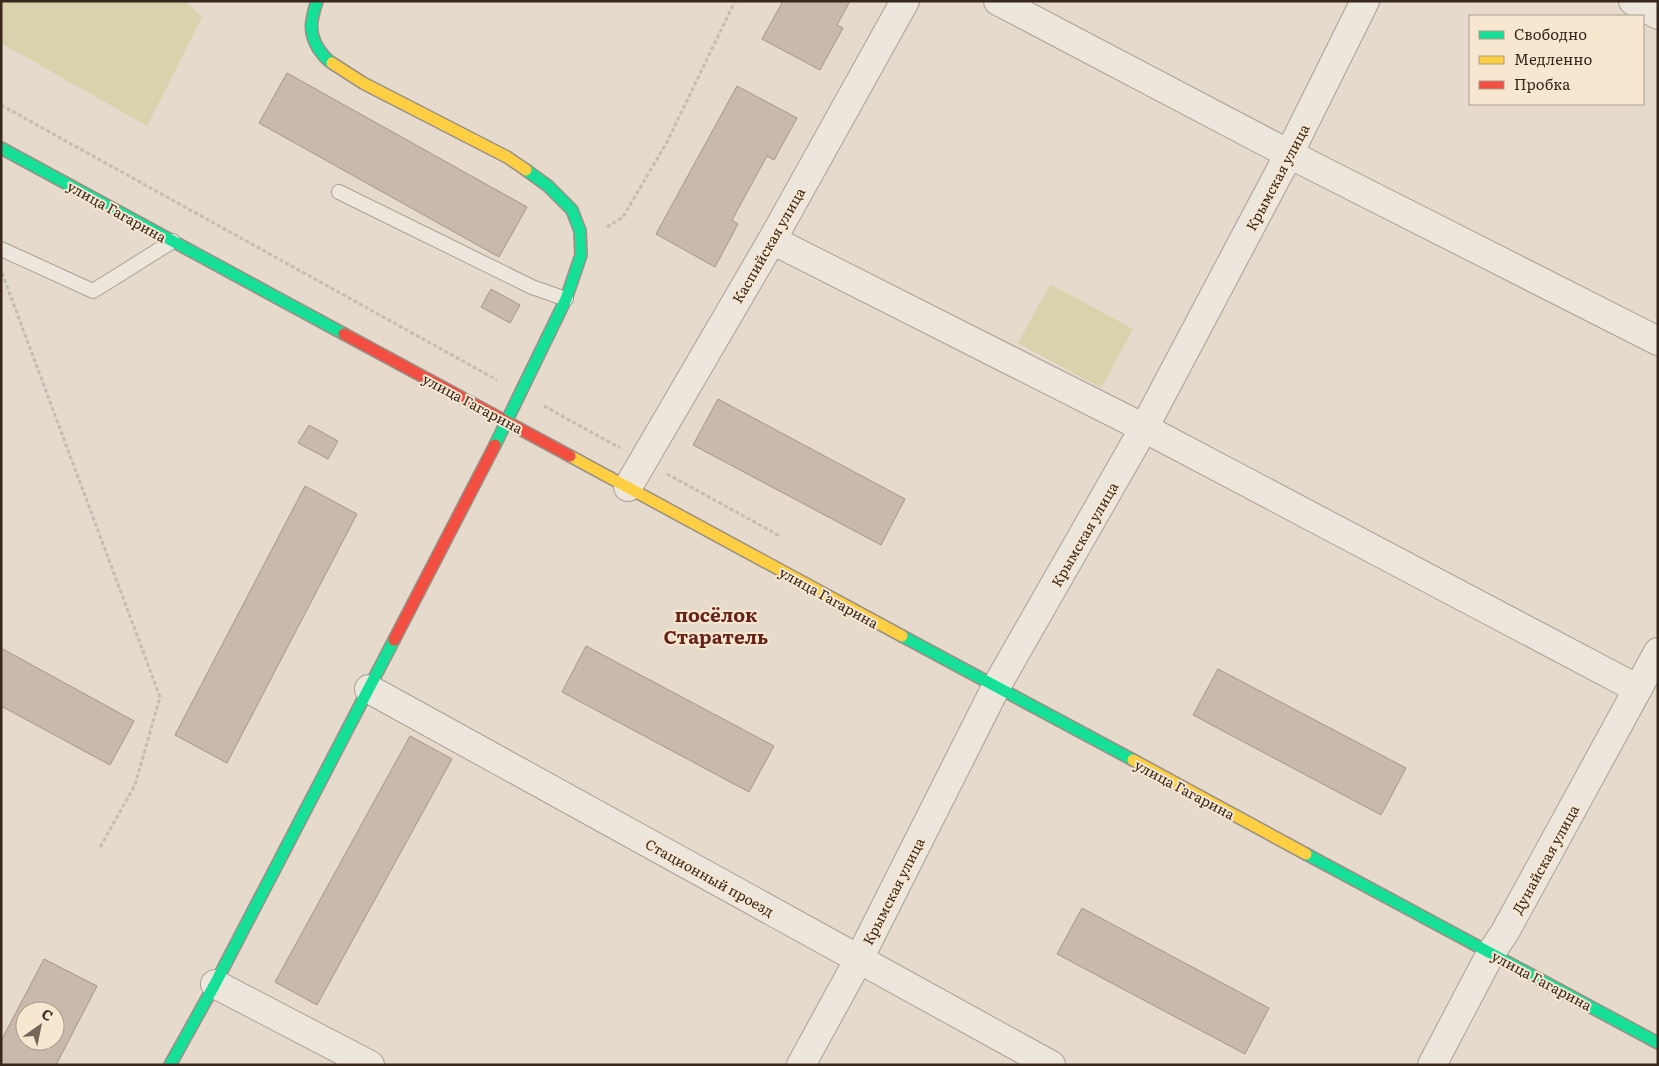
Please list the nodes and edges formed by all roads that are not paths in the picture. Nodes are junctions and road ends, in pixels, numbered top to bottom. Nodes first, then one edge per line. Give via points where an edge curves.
1 (317, 1) edge
2 (905, 1) edge
3 (998, 1) edge
4 (1365, 1) edge
5 (1633, 1) edge
6 (1658, 15) edge
7 (1, 148) edge
8 (1290, 154) junction
9 (339, 192) dead end
10 (772, 240) junction
11 (173, 241) junction
12 (1, 249) edge
13 (566, 299) junction
14 (1658, 341) edge
15 (507, 422) junction
16 (1144, 428) junction
17 (628, 487) junction
18 (1658, 652) edge
19 (996, 687) junction
20 (369, 689) junction
21 (1638, 690) junction
22 (1491, 953) junction
23 (859, 959) junction
24 (215, 984) junction
25 (1658, 1043) edge
26 (170, 1065) edge
27 (370, 1065) edge
28 (800, 1065) edge
29 (1051, 1065) edge
30 (1432, 1065) edge

1 - 13 street via 311,20 312,38 325,59 363,83 507,157 548,186 572,210 580,231 581,255
2 - 10 street, Каспийская улица
3 - 8 street
4 - 8 street, Крымская улица
5 - 6 street
7 - 11 street, улица Гагарина
8 - 14 street
8 - 16 street, Крымская улица
9 - 13 lane via 532,287
10 - 16 street
10 - 17 street, Каспийская улица
11 - 12 lane via 93,291
11 - 15 street, улица Гагарина
13 - 15 street
15 - 17 street, улица Гагарина
15 - 20 street
16 - 19 street, Крымская улица
16 - 21 street
17 - 19 street, улица Гагарина
18 - 21 street, Дунайская улица
19 - 22 street, улица Гагарина
19 - 23 street, Крымская улица
20 - 23 street, Стационный проезд
20 - 24 street
21 - 22 street, Дунайская улица
22 - 25 street, улица Гагарина
22 - 30 street, Дунайская улица
23 - 28 street, Крымская улица
23 - 29 street, Стационный проезд
24 - 26 street
24 - 27 street

